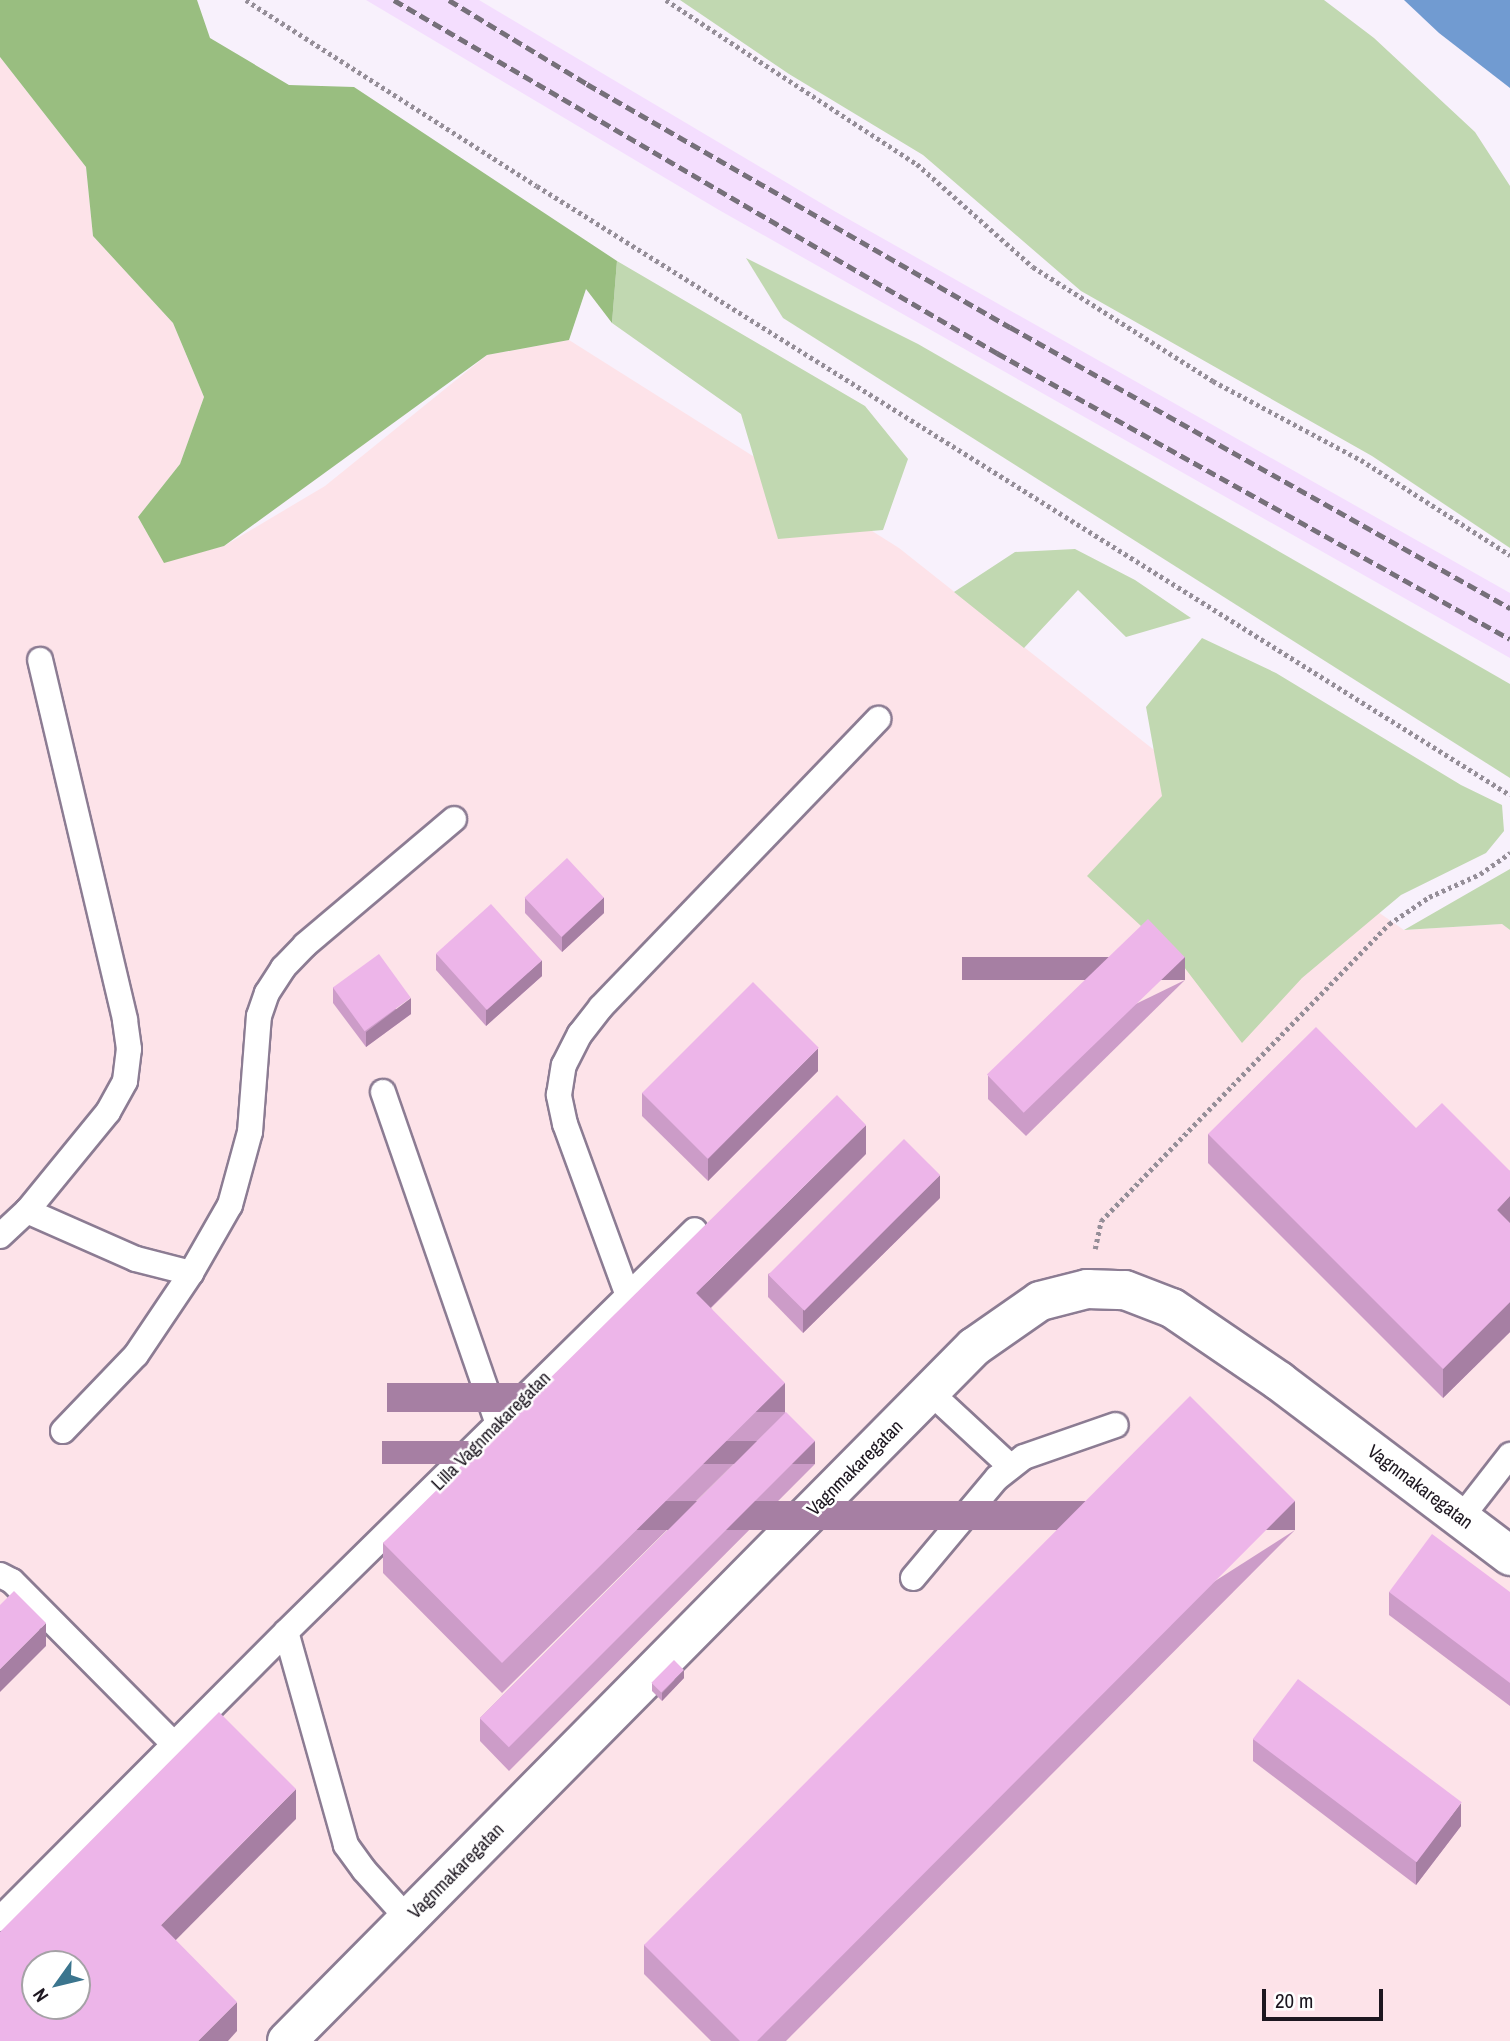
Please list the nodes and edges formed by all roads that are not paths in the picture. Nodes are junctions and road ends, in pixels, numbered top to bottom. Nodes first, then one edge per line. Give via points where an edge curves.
1 (40, 660) dead end
2 (878, 719) dead end
3 (454, 819) dead end
4 (383, 1091) dead end
5 (27, 1211) junction
6 (695, 1230) dead end
7 (0, 1236) edge
8 (191, 1273) junction
9 (628, 1296) junction
10 (930, 1392) junction
11 (498, 1424) junction
12 (1116, 1425) dead end
13 (63, 1431) dead end
14 (1510, 1455) edge
15 (1011, 1467) junction
16 (1461, 1518) junction
17 (1510, 1556) edge
18 (0, 1574) edge
19 (913, 1578) dead end
20 (286, 1632) junction
21 (174, 1744) junction
22 (0, 1919) edge
23 (409, 1920) junction
24 (287, 2041) edge

1 - 5 lane via 129,1049 125,1081 108,1112
2 - 9 lane via 601,1007 564,1065 559,1095 565,1124
3 - 8 lane via 305,945 267,993 259,1016 250,1132 241,1168 230,1205
4 - 11 lane
5 - 7 lane
5 - 8 lane via 136,1259
6 - 9 lane, Lilla Vagnmakaregatan
8 - 13 lane via 136,1355
9 - 11 lane, Lilla Vagnmakaregatan
10 - 15 lane
10 - 16 street, Vagnmakaregatan via 974,1347 1040,1301 1087,1289 1125,1290 1172,1308 1279,1381
10 - 23 street, Vagnmakaregatan
11 - 20 lane, Lilla Vagnmakaregatan
12 - 15 lane via 1024,1457
14 - 16 lane
15 - 19 lane
16 - 17 street, Vagnmakaregatan
18 - 21 lane
20 - 21 lane, Lilla Vagnmakaregatan
20 - 23 lane via 346,1844
21 - 22 lane, Lilla Vagnmakaregatan
23 - 24 street, Vagnmakaregatan

